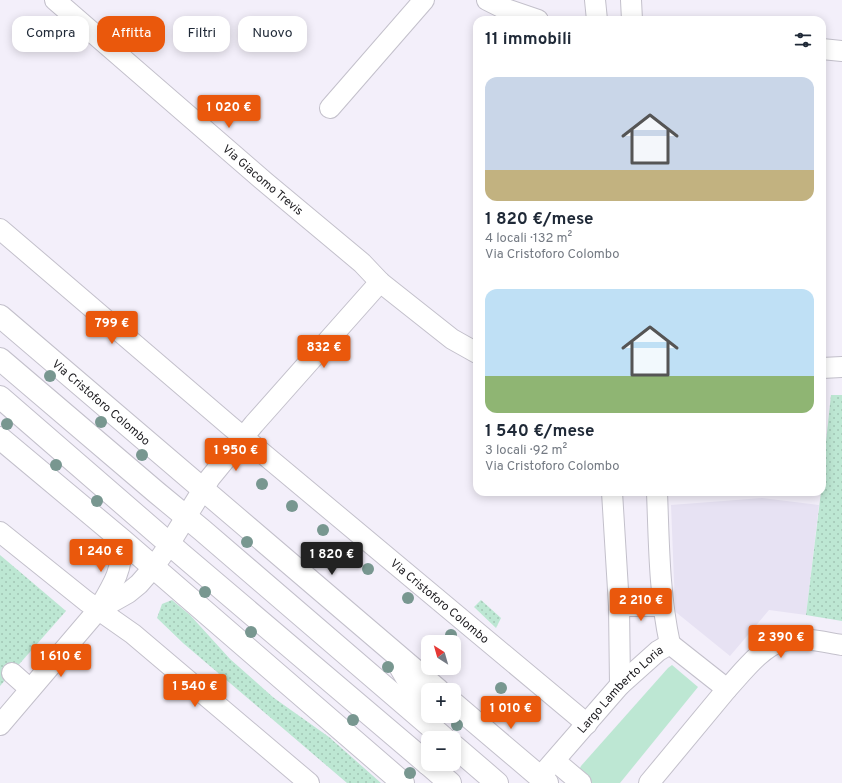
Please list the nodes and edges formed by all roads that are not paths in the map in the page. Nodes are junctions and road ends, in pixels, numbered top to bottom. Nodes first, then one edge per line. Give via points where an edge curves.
1 (55, 0) edge
2 (424, 0) edge
3 (487, 0) edge
4 (595, 0) edge
5 (631, 0) edge
6 (526, 16) edge
7 (597, 16) edge
8 (632, 16) edge
9 (826, 49) edge
10 (842, 51) edge
11 (330, 108) dead end
12 (0, 229) edge
13 (380, 282) junction
14 (0, 316) edge
15 (473, 351) edge
16 (0, 359) edge
17 (842, 367) edge
18 (826, 368) edge
19 (0, 397) edge
20 (244, 437) junction
21 (0, 438) edge
22 (203, 489) junction
23 (612, 496) edge
24 (657, 496) edge
25 (186, 516) junction
26 (0, 532) edge
27 (122, 540) junction
28 (169, 544) junction
29 (153, 568) junction
30 (618, 606) junction
31 (663, 606) junction
32 (98, 610) junction
33 (670, 644) junction
34 (842, 645) edge
35 (391, 650) junction
36 (12, 673) dead end
37 (430, 683) edge
38 (620, 685) junction
39 (30, 689) junction
40 (727, 689) junction
41 (421, 701) edge
42 (461, 710) edge
43 (586, 724) junction
44 (0, 725) edge
45 (337, 726) junction
46 (436, 731) edge
47 (408, 746) junction
48 (461, 753) edge
49 (421, 758) edge
50 (555, 761) junction
51 (436, 771) edge
52 (543, 780) edge
53 (652, 782) edge
54 (309, 783) edge
55 (403, 783) edge
56 (450, 783) edge
57 (497, 783) edge
58 (581, 783) edge

1 - 13 street, Via Giacomo Trevis via 362,263
2 - 11 street
3 - 6 street
4 - 7 street
5 - 8 street
9 - 10 street
12 - 20 street, Via Cristoforo Colombo
13 - 15 street, Via Giacomo Trevis via 448,336
13 - 20 street
14 - 22 main road, Via Cristoforo Colombo
16 - 25 main road
17 - 18 street
19 - 28 main road
20 - 22 street
20 - 43 street, Via Cristoforo Colombo
21 - 27 main road
22 - 25 street
22 - 35 main road, Via Cristoforo Colombo
23 - 30 street
24 - 31 street
25 - 28 street
25 - 46 main road
26 - 32 street
27 - 29 main road
27 - 32 street via 122,562
28 - 29 street
28 - 47 main road
29 - 32 street via 128,593
29 - 45 main road
30 - 31 street
30 - 38 street
31 - 33 street
32 - 39 street
32 - 54 street via 133,634
33 - 38 street, Largo Lamberto Loria via 658,651
33 - 40 street, Largo Lamberto Loria
34 - 40 street via 796,639 776,643 765,649
35 - 37 main road, Via Cristoforo Colombo
35 - 41 main road
36 - 39 street
38 - 43 street, Largo Lamberto Loria
39 - 44 street
40 - 53 street
42 - 52 main road
43 - 50 street, Largo Lamberto Loria
45 - 47 main road
45 - 55 main road
47 - 49 main road
48 - 57 main road
50 - 52 street, Largo Lamberto Loria
50 - 58 street
51 - 56 main road

